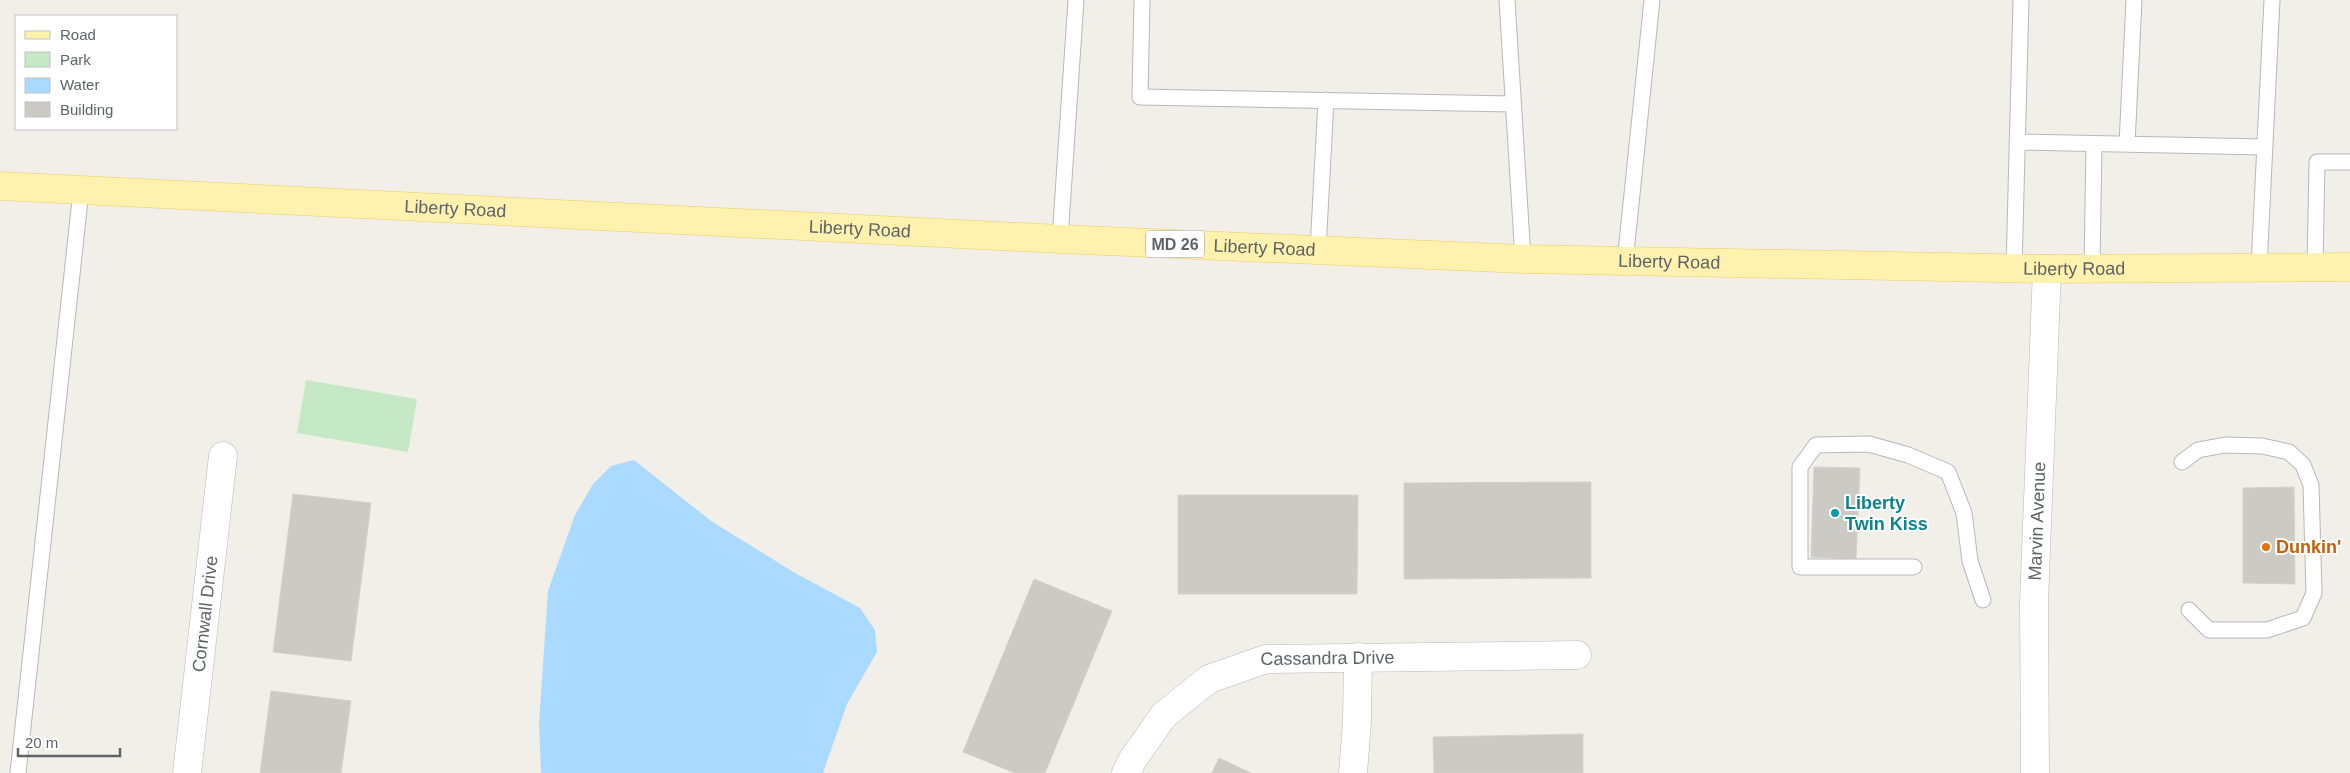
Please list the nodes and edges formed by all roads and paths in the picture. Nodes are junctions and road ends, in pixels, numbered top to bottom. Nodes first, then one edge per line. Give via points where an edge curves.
1 (1076, 0) edge
2 (1142, 0) edge
3 (1507, 0) edge
4 (1652, 0) edge
5 (2021, 0) edge
6 (2134, 0) edge
7 (2272, 0) edge
8 (1326, 100) junction
9 (1513, 104) junction
10 (2017, 142) junction
11 (2094, 144) junction
12 (2127, 144) junction
13 (2265, 146) junction
14 (2350, 162) edge
15 (0, 186) edge
16 (80, 191) junction
17 (1060, 239) junction
18 (1318, 250) junction
19 (1522, 259) junction
20 (1625, 262) junction
21 (2259, 267) junction
22 (2315, 267) junction
23 (2350, 267) edge
24 (2014, 268) junction
25 (2092, 268) junction
26 (2047, 269) junction
27 (223, 456) dead end
28 (2182, 462) dead end
29 (1914, 567) dead end
30 (1983, 600) dead end
31 (2189, 610) dead end
32 (1577, 655) dead end
33 (1358, 657) junction
34 (18, 773) edge
35 (187, 773) edge
36 (1126, 773) edge
37 (1353, 773) edge
38 (2035, 773) edge

1 - 17 lane
2 - 8 lane via 1140,97
3 - 9 lane
4 - 20 lane
5 - 10 lane
6 - 12 lane
7 - 13 lane
8 - 9 lane
8 - 18 lane
9 - 19 lane
10 - 11 lane
10 - 24 lane
11 - 12 lane
11 - 25 lane
12 - 13 lane
13 - 21 lane
14 - 22 lane via 2317,162
15 - 16 main road, Liberty Road / MD 26
16 - 17 main road, Liberty Road / MD 26
16 - 34 lane
17 - 18 main road, Liberty Road / MD 26
18 - 19 main road, Liberty Road / MD 26
19 - 20 main road, Liberty Road / MD 26
20 - 24 main road, Liberty Road / MD 26
21 - 22 main road, Liberty Road / MD 26
21 - 25 main road, Liberty Road / MD 26
22 - 23 main road, Liberty Road / MD 26
24 - 26 main road, Liberty Road / MD 26
25 - 26 main road, Liberty Road / MD 26
26 - 38 street, Marvin Avenue via 2034,602
27 - 35 street, Cornwall Drive
28 - 31 lane via 2198,450 2225,445 2262,446 2289,452 2302,465 2311,485 2314,593 2303,618 2267,630 2209,630
29 - 30 lane via 1800,567 1800,466 1816,445 1869,444 1908,455 1948,472 1964,513 1970,561
32 - 33 street, Cassandra Drive
33 - 36 street, Cassandra Drive via 1266,658 1209,679 1164,714
33 - 37 street

